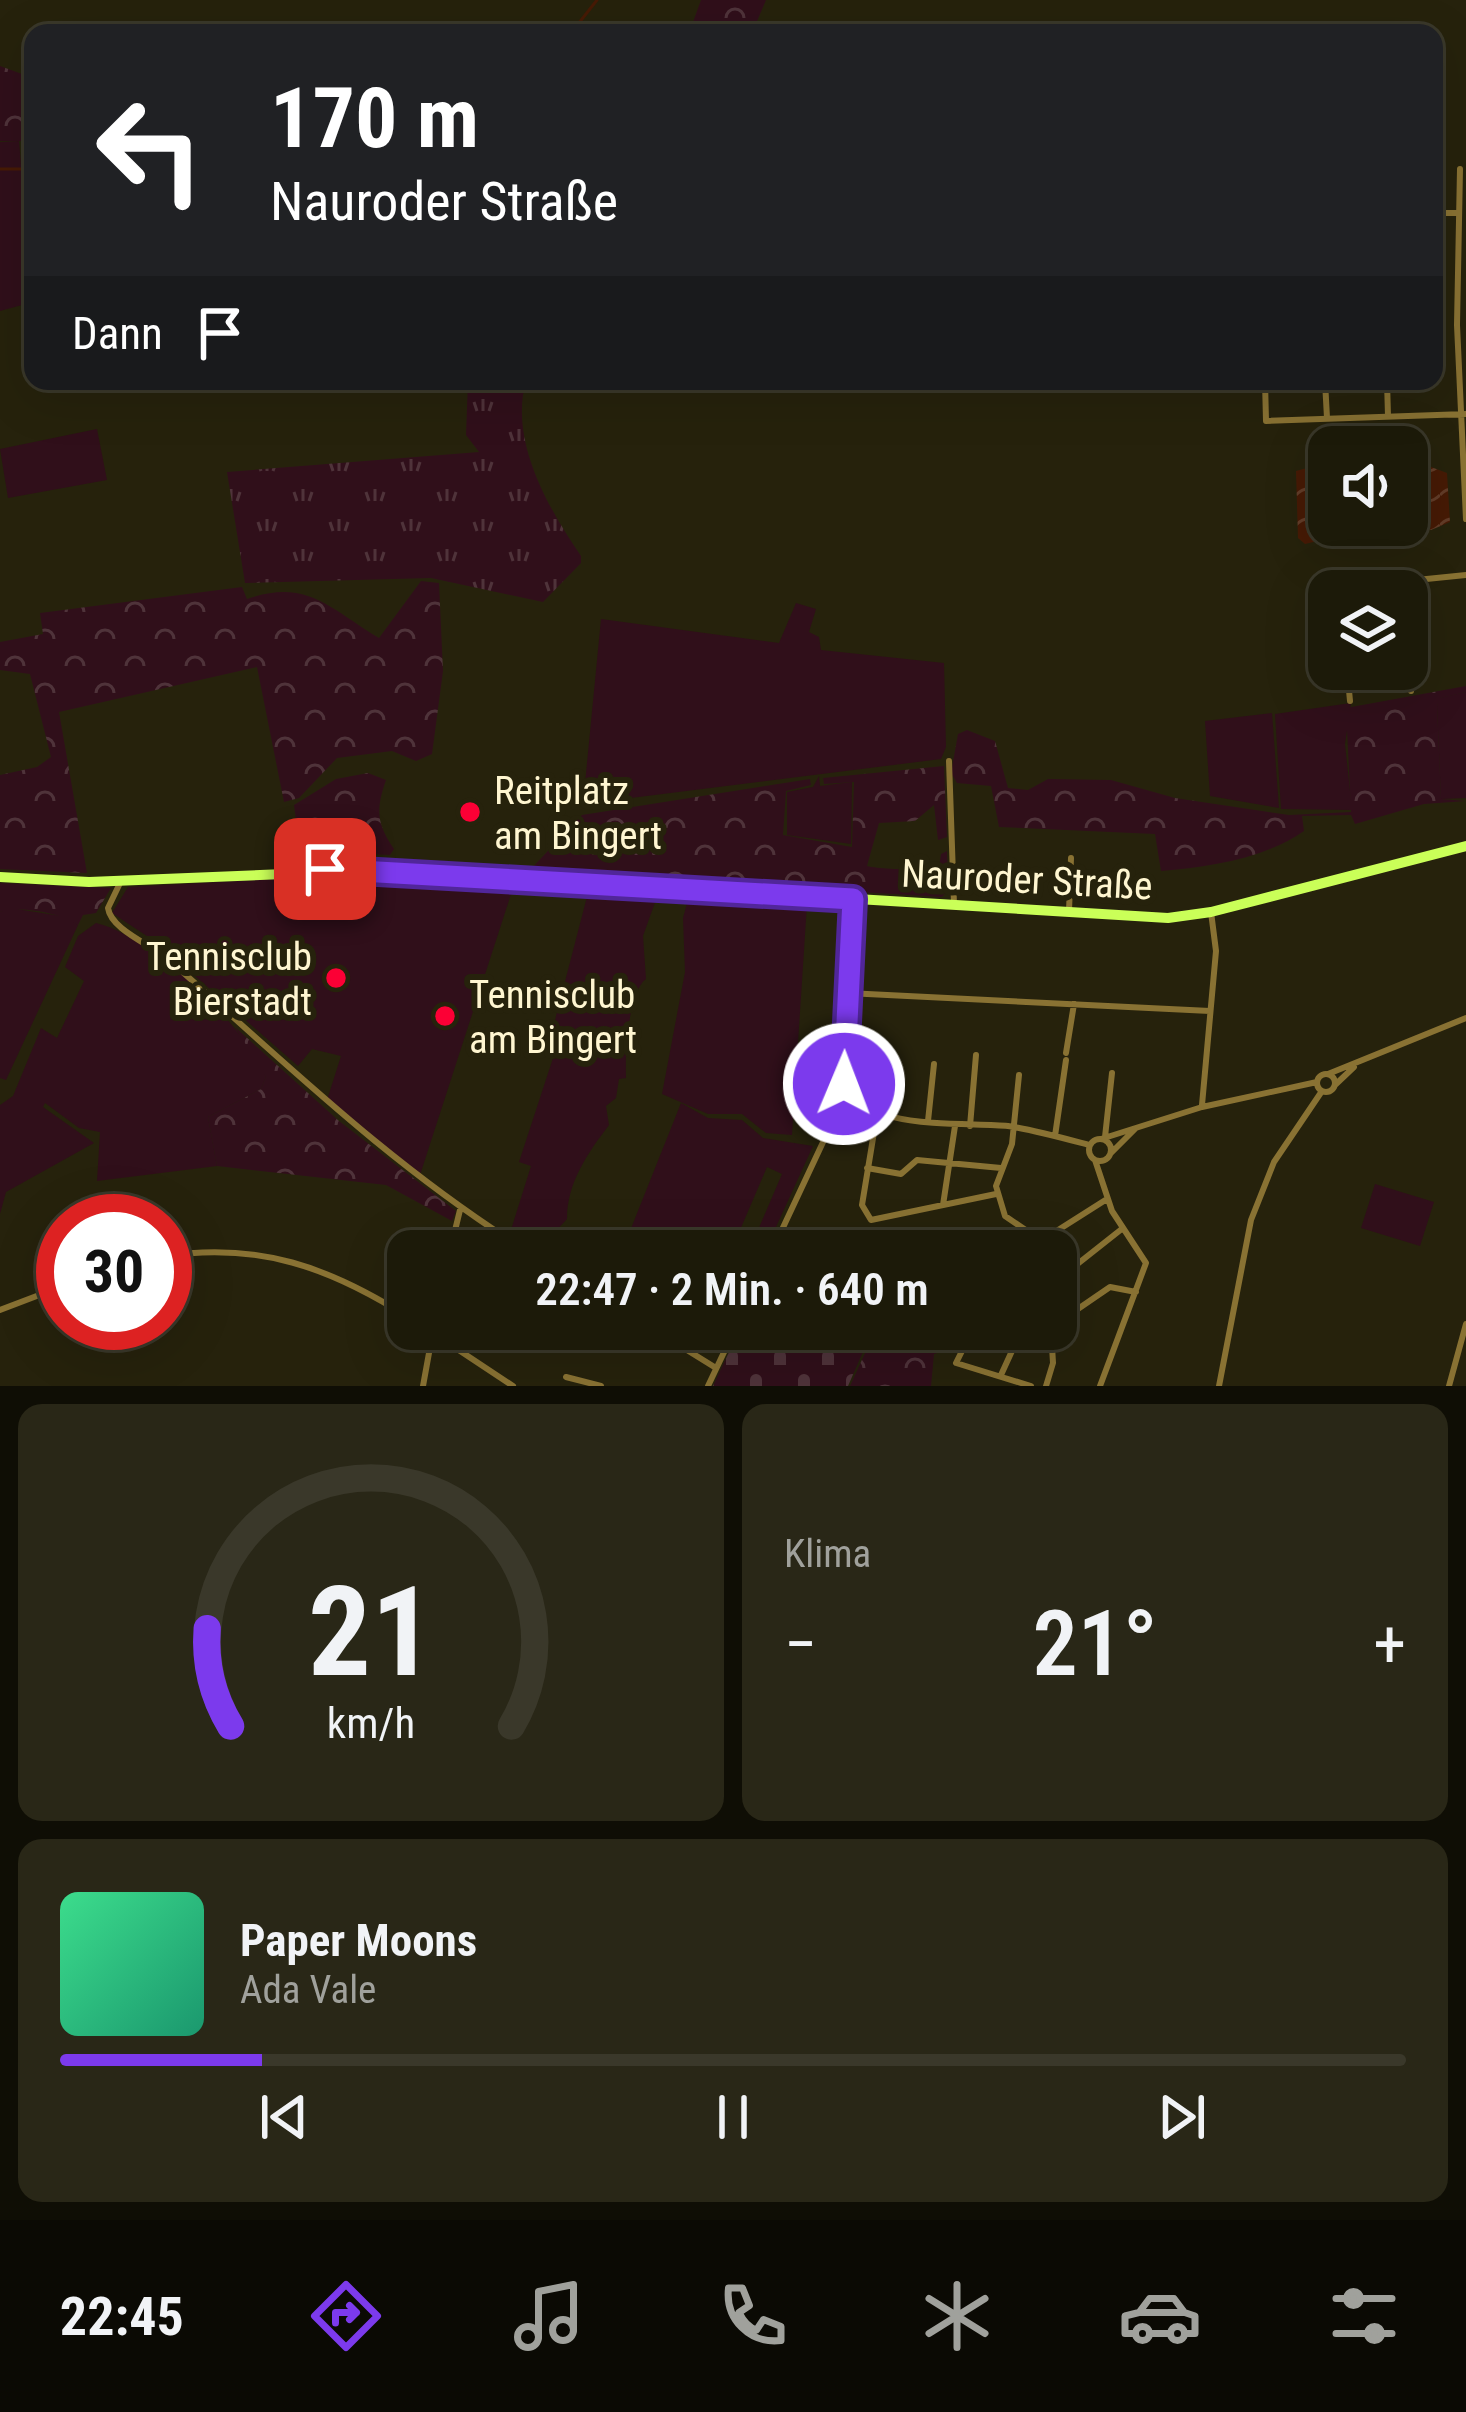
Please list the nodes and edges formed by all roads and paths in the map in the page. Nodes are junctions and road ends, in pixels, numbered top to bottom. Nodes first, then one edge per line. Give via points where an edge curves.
1 (1460, 169) dead end
2 (1443, 213) edge
3 (1459, 213) junction
4 (1265, 390) edge
5 (1325, 390) edge
6 (1388, 390) edge
7 (1463, 414) edge
8 (1388, 416) junction
9 (1327, 418) junction
10 (1466, 519) edge
11 (1466, 575) edge
12 (1428, 582) edge
13 (1349, 690) edge
14 (1350, 701) dead end
15 (949, 761) dead end
16 (1466, 846) edge
17 (1071, 858) dead end
18 (0, 877) edge
19 (121, 880) junction
20 (853, 899) junction
21 (953, 904) junction
22 (1069, 910) junction
23 (1211, 912) junction
24 (847, 993) junction
25 (1074, 1004) junction
26 (1210, 1011) junction
27 (1466, 1018) edge
28 (976, 1055) dead end
29 (893, 1058) dead end
30 (934, 1064) dead end
31 (1357, 1064) junction
32 (1112, 1073) dead end
33 (1328, 1074) junction
34 (1019, 1075) dead end
35 (1317, 1082) junction
36 (1334, 1085) junction
37 (848, 1090) junction
38 (1322, 1091) junction
39 (1202, 1107) junction
40 (881, 1115) junction
41 (928, 1121) junction
42 (955, 1126) junction
43 (970, 1126) junction
44 (1137, 1126) junction
45 (1014, 1127) junction
46 (1055, 1136) junction
47 (1103, 1138) junction
48 (1089, 1145) junction
49 (1111, 1153) junction
50 (1095, 1160) junction
51 (950, 1165) junction
52 (867, 1168) junction
53 (1002, 1168) junction
54 (997, 1194) junction
55 (1107, 1199) junction
56 (943, 1204) junction
57 (460, 1210) junction
58 (1123, 1228) junction
59 (455, 1230) edge
60 (493, 1230) edge
61 (782, 1230) edge
62 (1025, 1230) edge
63 (1058, 1230) edge
64 (192, 1253) edge
65 (1077, 1264) edge
66 (1137, 1292) junction
67 (36, 1296) edge
68 (387, 1304) edge
69 (1077, 1309) edge
70 (0, 1310) edge
71 (1466, 1324) edge
72 (428, 1350) edge
73 (460, 1350) edge
74 (687, 1350) edge
75 (725, 1350) edge
76 (963, 1350) edge
77 (1012, 1350) edge
78 (1053, 1350) edge
79 (716, 1368) junction
80 (1001, 1375) junction
81 (566, 1377) dead end
82 (423, 1386) edge
83 (513, 1386) edge
84 (601, 1386) edge
85 (708, 1386) edge
86 (1030, 1386) edge
87 (1046, 1386) edge
88 (1100, 1386) edge
89 (1219, 1386) edge
90 (1449, 1386) edge

1 - 3 street
2 - 3 street
3 - 7 street
4 - 9 street via 1266,421
5 - 9 street
6 - 8 street
7 - 8 street
7 - 10 street
8 - 9 street
11 - 12 street
13 - 14 street
15 - 21 street
16 - 23 main road, Nauroder Straße
17 - 22 street
18 - 19 main road, Nauroder Straße
19 - 20 main road, Nauroder Straße via 381,870
19 - 57 street via 108,908 112,921 150,944 340,1118
20 - 21 main road, Nauroder Straße
20 - 24 street
21 - 22 main road, Nauroder Straße
22 - 23 main road, Nauroder Straße
23 - 26 street
24 - 25 street
24 - 37 street
25 - 26 street
25 - 46 street
26 - 39 street
27 - 31 street
28 - 43 street
29 - 40 street
30 - 41 street
31 - 33 street
31 - 36 street
32 - 47 street
33 - 35 street
33 - 36 street
34 - 45 street
35 - 38 street
35 - 39 street
36 - 38 street
37 - 40 street
37 - 61 street
38 - 89 street via 1274,1162 1251,1220
39 - 44 street
40 - 41 street
40 - 52 street
41 - 42 street
42 - 43 street
42 - 51 street
43 - 45 street
44 - 47 street
44 - 49 street
45 - 46 street
45 - 53 street
46 - 48 street
47 - 48 street
47 - 49 street
48 - 50 street
49 - 50 street
50 - 55 street
51 - 52 street via 917,1160 901,1174
51 - 53 street
51 - 56 street
52 - 56 street via 862,1205 871,1220
53 - 54 street
54 - 56 street
54 - 62 street via 1010,1222
55 - 58 street
55 - 63 street
57 - 59 street
57 - 60 street
58 - 65 street
58 - 66 street via 1146,1264
64 - 68 street via 227,1250 305,1262
66 - 69 street via 1110,1287
66 - 88 street
67 - 70 street
71 - 90 street
72 - 82 street
73 - 83 street
74 - 79 street
75 - 79 street
76 - 80 street via 956,1364
77 - 80 street
78 - 87 street
79 - 85 street
80 - 86 street
81 - 84 street

